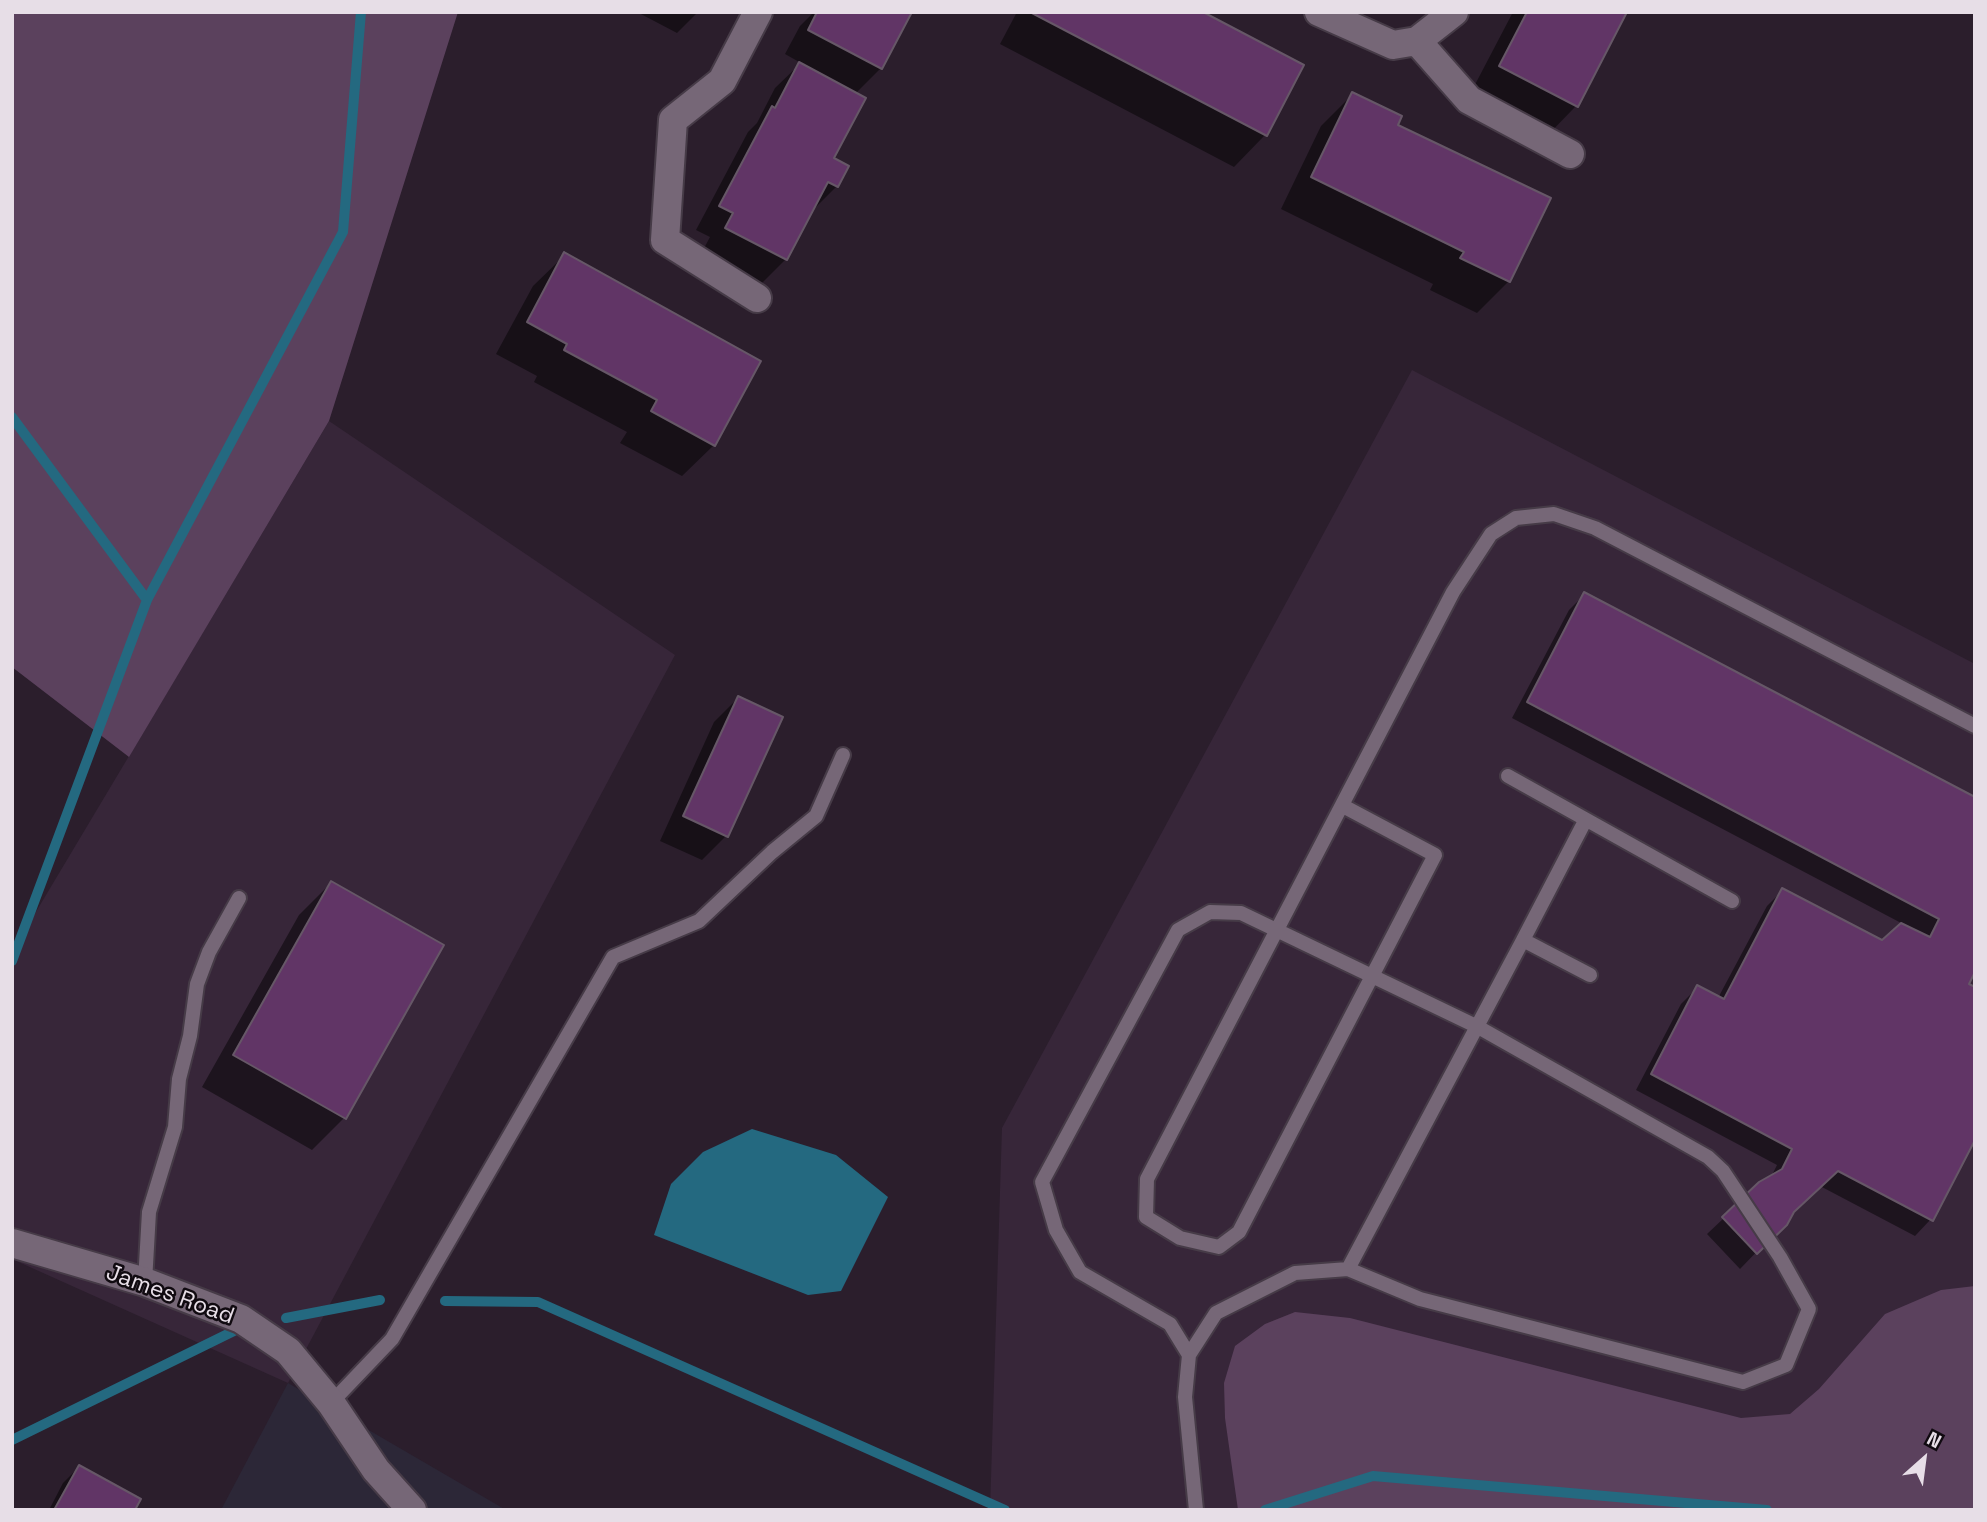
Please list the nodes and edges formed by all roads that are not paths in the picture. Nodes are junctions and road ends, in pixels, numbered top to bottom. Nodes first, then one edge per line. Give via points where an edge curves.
1 (758, 12) edge
2 (1319, 12) edge
3 (1454, 12) edge
4 (1417, 41) junction
5 (1570, 154) dead end
6 (757, 298) dead end
7 (1975, 726) edge
8 (844, 755) dead end
9 (1508, 776) dead end
10 (1343, 806) junction
11 (1585, 821) junction
12 (239, 898) dead end
13 (1732, 901) dead end
14 (1279, 930) junction
15 (1523, 940) junction
16 (1590, 975) dead end
17 (1371, 976) junction
18 (1478, 1027) junction
19 (12, 1243) edge
20 (1348, 1269) junction
21 (145, 1282) junction
22 (1188, 1355) junction
23 (331, 1403) junction
24 (412, 1510) edge
25 (1196, 1510) edge

1 - 6 street via 722,81 673,120 665,240
2 - 4 street via 1394,45
3 - 4 street
4 - 5 street via 1469,100
7 - 10 lane via 1595,528 1554,514 1516,518 1491,534 1453,592
8 - 23 lane via 817,816 699,921 613,957 392,1339
9 - 11 lane
10 - 14 lane
10 - 17 lane via 1436,855
11 - 13 lane
11 - 15 lane
12 - 21 lane via 197,984 175,1126 149,1212
14 - 17 lane
14 - 17 lane via 1147,1179 1146,1217 1180,1238 1219,1247 1239,1232
14 - 22 lane via 1241,913 1210,912 1178,929 1042,1182 1056,1230 1080,1272 1170,1324
15 - 16 lane
15 - 18 lane
17 - 18 lane
18 - 20 lane
18 - 20 lane via 1688,1144 1723,1171 1809,1309 1786,1365 1743,1382 1700,1373 1420,1299
19 - 21 street, James Road
20 - 22 lane via 1295,1273 1216,1313
21 - 23 street, James Road via 241,1320 288,1351
22 - 25 lane via 1185,1397
23 - 24 street, James Road via 376,1470

